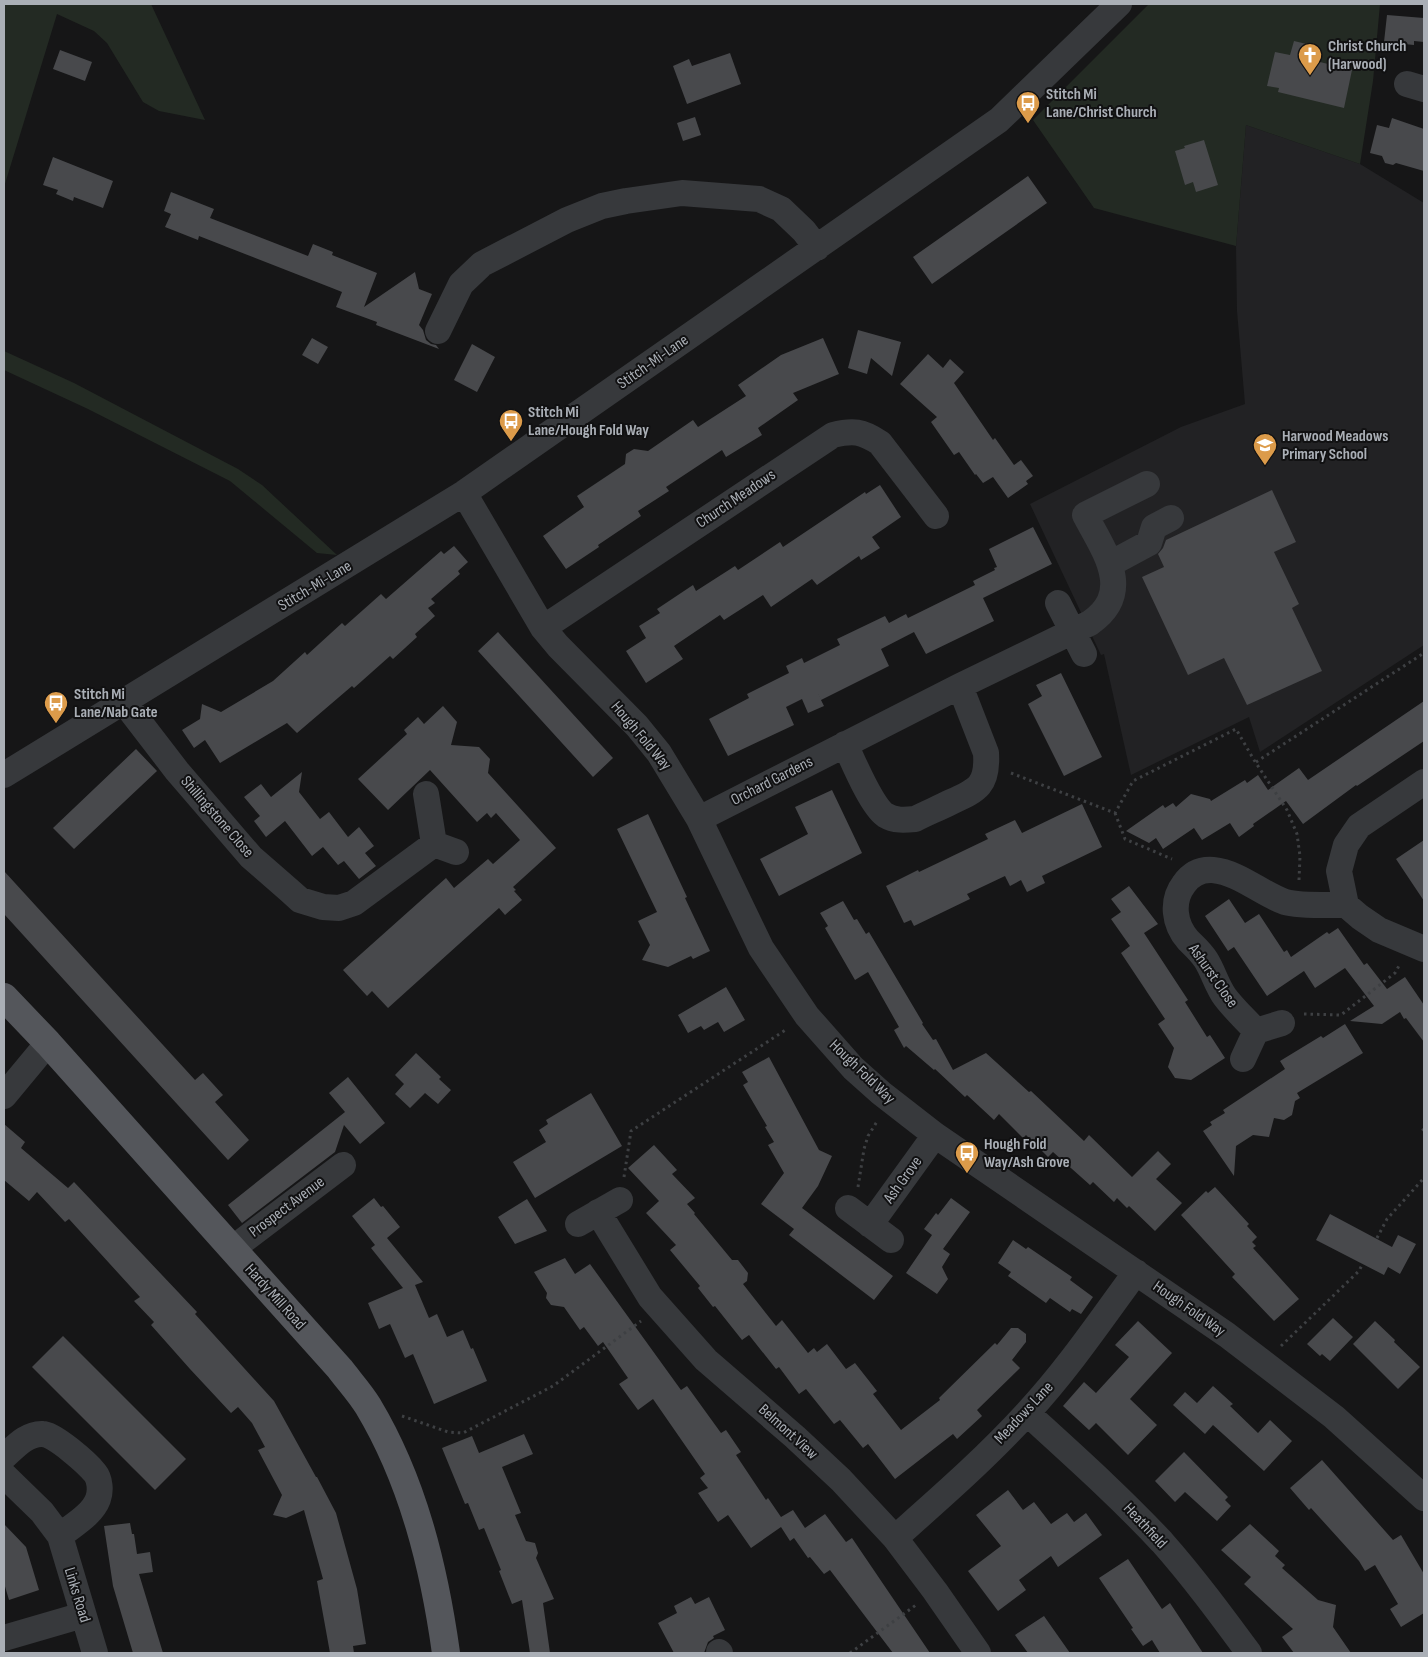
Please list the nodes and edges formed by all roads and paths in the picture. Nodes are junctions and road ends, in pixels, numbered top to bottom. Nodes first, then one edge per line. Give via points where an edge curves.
1 (1119, 4) edge
2 (816, 248) junction
3 (438, 332) dead end
4 (1147, 484) dead end
5 (464, 493) junction
6 (936, 516) dead end
7 (1171, 518) dead end
8 (1110, 564) junction
9 (1058, 603) dead end
10 (543, 628) junction
11 (1078, 643) junction
12 (1424, 653) edge
13 (960, 686) junction
14 (124, 702) junction
15 (845, 744) junction
16 (1256, 762) junction
17 (987, 764) junction
18 (4, 775) edge
19 (1424, 782) edge
20 (426, 794) dead end
21 (1115, 812) junction
22 (699, 818) junction
23 (1157, 852) dead end
24 (1298, 903) junction
25 (1346, 905) junction
26 (1417, 946) edge
27 (4, 997) edge
28 (806, 1016) junction
29 (1282, 1023) joint
30 (1256, 1031) junction
31 (48, 1043) junction
32 (1242, 1058) dead end
33 (4, 1096) edge
34 (891, 1101) junction
35 (1424, 1129) edge
36 (1424, 1133) edge
37 (935, 1135) junction
38 (343, 1165) dead end
39 (1424, 1178) edge
40 (620, 1200) joint
41 (848, 1208) joint
42 (870, 1225) junction
43 (1377, 1238) dead end
44 (891, 1240) dead end
45 (232, 1249) junction
46 (1362, 1266) dead end
47 (1136, 1272) junction
48 (659, 1308) junction
49 (1264, 1363) junction
50 (367, 1404) junction
51 (1027, 1413) junction
52 (4, 1457) edge
53 (4, 1476) edge
54 (1424, 1498) edge
55 (60, 1536) junction
56 (895, 1538) junction
57 (936, 1592) junction
58 (83, 1615) junction
59 (4, 1638) edge
60 (95, 1653) edge
61 (446, 1653) edge
62 (850, 1653) edge
63 (978, 1653) edge
64 (1249, 1653) edge

1 - 2 street, Stitch-Mi-Lane via 999,120
2 - 3 street via 781,209 760,199 682,193 602,206 567,220 482,264 461,284
2 - 5 street, Stitch-Mi-Lane
4 - 8 street via 1085,515
5 - 10 street, Hough Fold Way
5 - 14 street, Stitch-Mi-Lane
6 - 10 street, Church Meadows via 929,489 880,443 857,432 833,435
7 - 8 street via 1154,527 1149,543
8 - 11 street, Orchard Gardens via 1114,575 1106,609 1090,623
9 - 11 street
10 - 22 street, Hough Fold Way via 644,734
11 - 13 street, Orchard Gardens
12 - 16 path
13 - 15 street, Orchard Gardens
13 - 17 street via 986,753
14 - 18 street, Stitch-Mi-Lane
14 - 20 street, Shillingstone Close via 177,771 251,857 300,900 330,918 339,908 354,903 445,848
15 - 17 street via 875,803 886,815 896,819 915,819 972,793 985,776
15 - 22 street, Orchard Gardens
16 - 21 path via 1236,729 1134,781
16 - 24 path via 1287,810 1297,834 1300,856
17 - 21 path
19 - 25 street via 1358,826 1346,845 1339,871
21 - 23 path via 1126,839
22 - 28 street, Hough Fold Way via 761,948
24 - 25 street, Ashurst Close
24 - 30 street, Ashurst Close via 1288,903 1222,871 1210,870 1199,871 1189,877 1177,897 1177,920 1182,931 1205,958 1225,996
25 - 26 street via 1379,930
26 - 29 path via 1395,973 1341,1015 1296,1014
27 - 31 main road, Hardy Mill Road
28 - 34 street, Hough Fold Way via 853,1068
28 - 40 path via 630,1131
29 - 30 street
30 - 32 street
31 - 33 street
31 - 45 main road, Hardy Mill Road
34 - 37 street, Hough Fold Way
34 - 41 path via 868,1136 858,1185
35 - 36 path
37 - 42 street, Ash Grove
37 - 47 street, Hough Fold Way
38 - 45 street, Prospect Avenue
39 - 43 path via 1387,1219
40 - 48 street, Belmont View via 588,1218
41 - 42 street
42 - 44 street
45 - 50 main road, Hardy Mill Road via 340,1369
46 - 49 path
47 - 49 street, Hough Fold Way
47 - 51 street, Meadows Lane via 1083,1345
48 - 50 path via 554,1386 463,1433 448,1432
48 - 56 street, Belmont View via 706,1360 841,1480
49 - 54 street, Hough Fold Way via 1334,1417
50 - 61 main road, Hardy Mill Road via 416,1512 440,1605
51 - 56 street, Meadows Lane
51 - 64 street, Heathfield via 1107,1486 1163,1544
52 - 55 street via 32,1435 43,1434 59,1440 96,1473 100,1485 94,1506
53 - 55 street, Links Road via 42,1512
55 - 58 street, Links Road
56 - 57 street, Belmont View
57 - 62 path
57 - 63 street, Belmont View
58 - 59 street
58 - 60 street, Links Road

